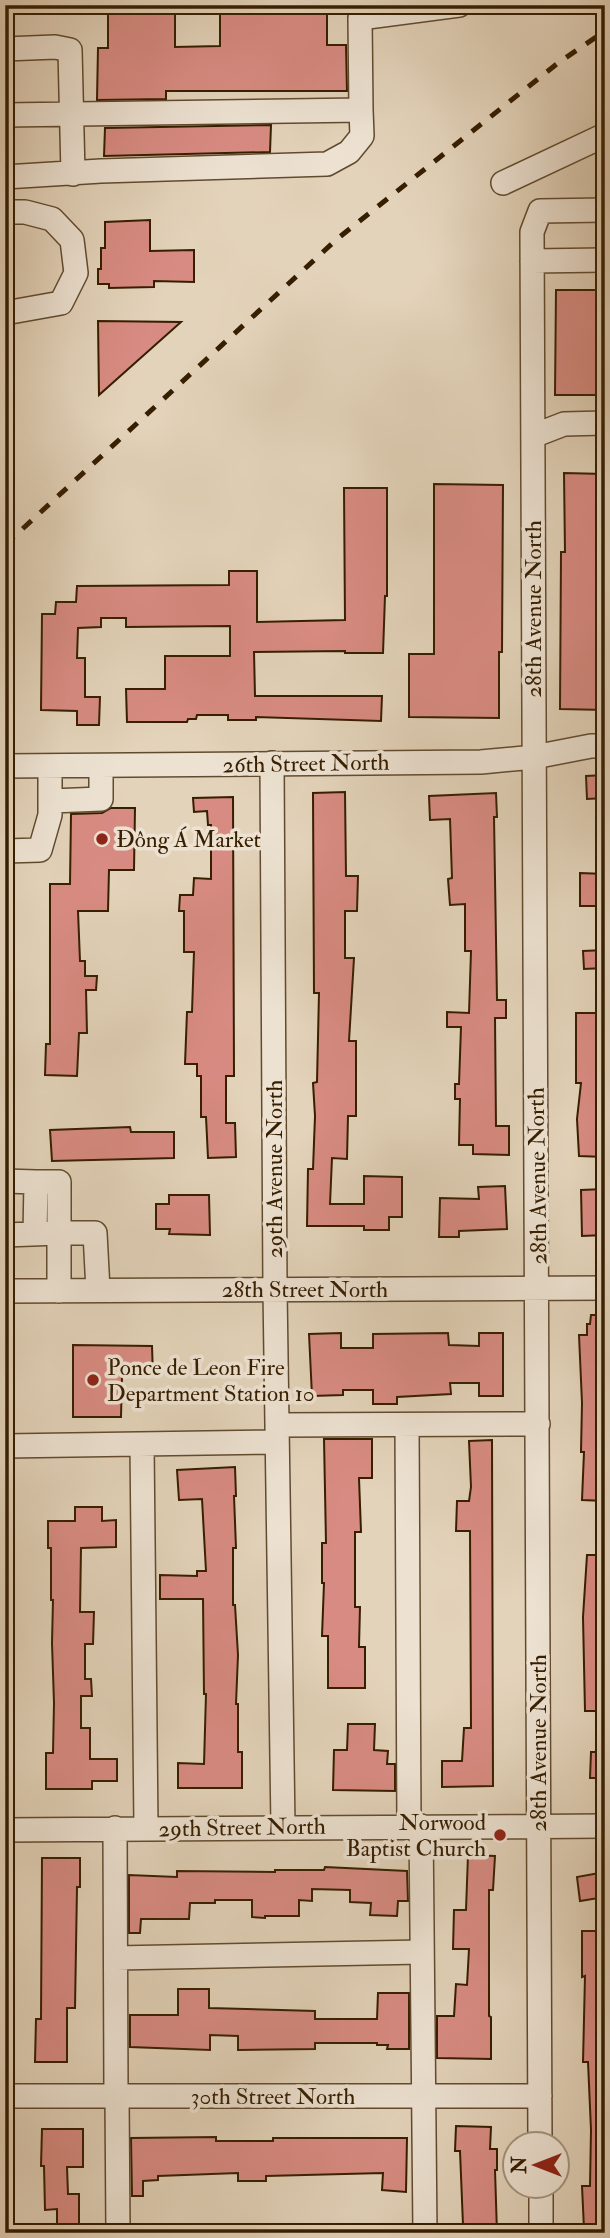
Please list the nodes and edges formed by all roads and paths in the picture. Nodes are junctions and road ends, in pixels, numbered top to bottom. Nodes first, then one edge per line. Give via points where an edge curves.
1 (459, 5) edge
2 (5, 50) edge
3 (361, 110) junction
4 (72, 114) junction
5 (5, 115) edge
6 (605, 135) edge
7 (73, 174) junction
8 (5, 177) edge
9 (503, 183) dead end
10 (605, 210) edge
11 (5, 212) edge
12 (605, 260) edge
13 (533, 261) junction
14 (5, 313) edge
15 (605, 423) edge
16 (533, 436) junction
17 (605, 746) edge
18 (534, 757) junction
19 (272, 763) junction
20 (5, 766) edge
21 (50, 767) junction
22 (101, 767) junction
23 (51, 801) junction
24 (5, 851) edge
25 (5, 1181) edge
26 (36, 1182) junction
27 (59, 1233) junction
28 (5, 1234) edge
29 (36, 1234) junction
30 (605, 1288) edge
31 (538, 1289) junction
32 (98, 1290) junction
33 (275, 1290) junction
34 (5, 1291) edge
35 (59, 1291) junction
36 (538, 1424) junction
37 (407, 1425) junction
38 (277, 1434) junction
39 (142, 1444) junction
40 (5, 1446) edge
41 (415, 1826) junction
42 (538, 1826) junction
43 (605, 1826) edge
44 (283, 1827) junction
45 (146, 1828) junction
46 (115, 1829) junction
47 (5, 1830) edge
48 (422, 1952) junction
49 (116, 1958) junction
50 (422, 2095) junction
51 (5, 2096) edge
52 (116, 2096) junction
53 (540, 2096) junction
54 (540, 2130) edge
55 (541, 2200) edge
56 (118, 2233) edge
57 (425, 2233) edge
58 (541, 2233) edge

1 - 3 street via 360,18
2 - 4 street via 70,50
3 - 4 street
3 - 7 street via 362,136 349,152 327,164
4 - 5 street
4 - 7 street
6 - 9 street
7 - 8 street
10 - 13 street, 28th Avenue North via 540,211 533,232
11 - 14 street via 52,219 72,240 76,272 61,303
12 - 13 street
13 - 16 street, 28th Avenue North
15 - 16 street via 564,424
16 - 18 street, 28th Avenue North
17 - 18 street, 26th Street North
18 - 19 street, 26th Street North via 481,762
18 - 31 street, 28th Avenue North
19 - 22 street, 26th Street North
19 - 33 street, 29th Avenue North
20 - 21 street, 26th Street North
21 - 22 street, 26th Street North
21 - 23 street
22 - 23 street via 101,799
23 - 24 street via 40,850
25 - 26 street
26 - 27 street via 59,1182
26 - 29 street
27 - 29 street
27 - 32 street via 95,1233
27 - 35 street
28 - 29 street
30 - 31 street, 28th Street North
31 - 33 street, 28th Street North
31 - 36 street, 28th Avenue North
32 - 33 street, 28th Street North
32 - 35 street, 28th Street North
33 - 38 street, 29th Avenue North
34 - 35 street, 28th Street North
36 - 37 street
36 - 42 street, 28th Avenue North
37 - 38 street
37 - 41 street
38 - 39 street
38 - 44 street, 29th Avenue North
39 - 40 street
39 - 45 street
41 - 42 street, 29th Street North
41 - 44 street, 29th Street North
41 - 48 street
42 - 43 street, 29th Street North
42 - 53 street, 28th Avenue North
44 - 45 street, 29th Street North
45 - 46 street, 29th Street North
46 - 47 street, 29th Street North
46 - 49 street
48 - 49 street
48 - 50 street
49 - 52 street
50 - 52 street, 30th Street North
50 - 53 street, 30th Street North
50 - 57 street
51 - 52 street, 30th Street North
52 - 56 street
53 - 54 street, 28th Avenue North
55 - 58 street

